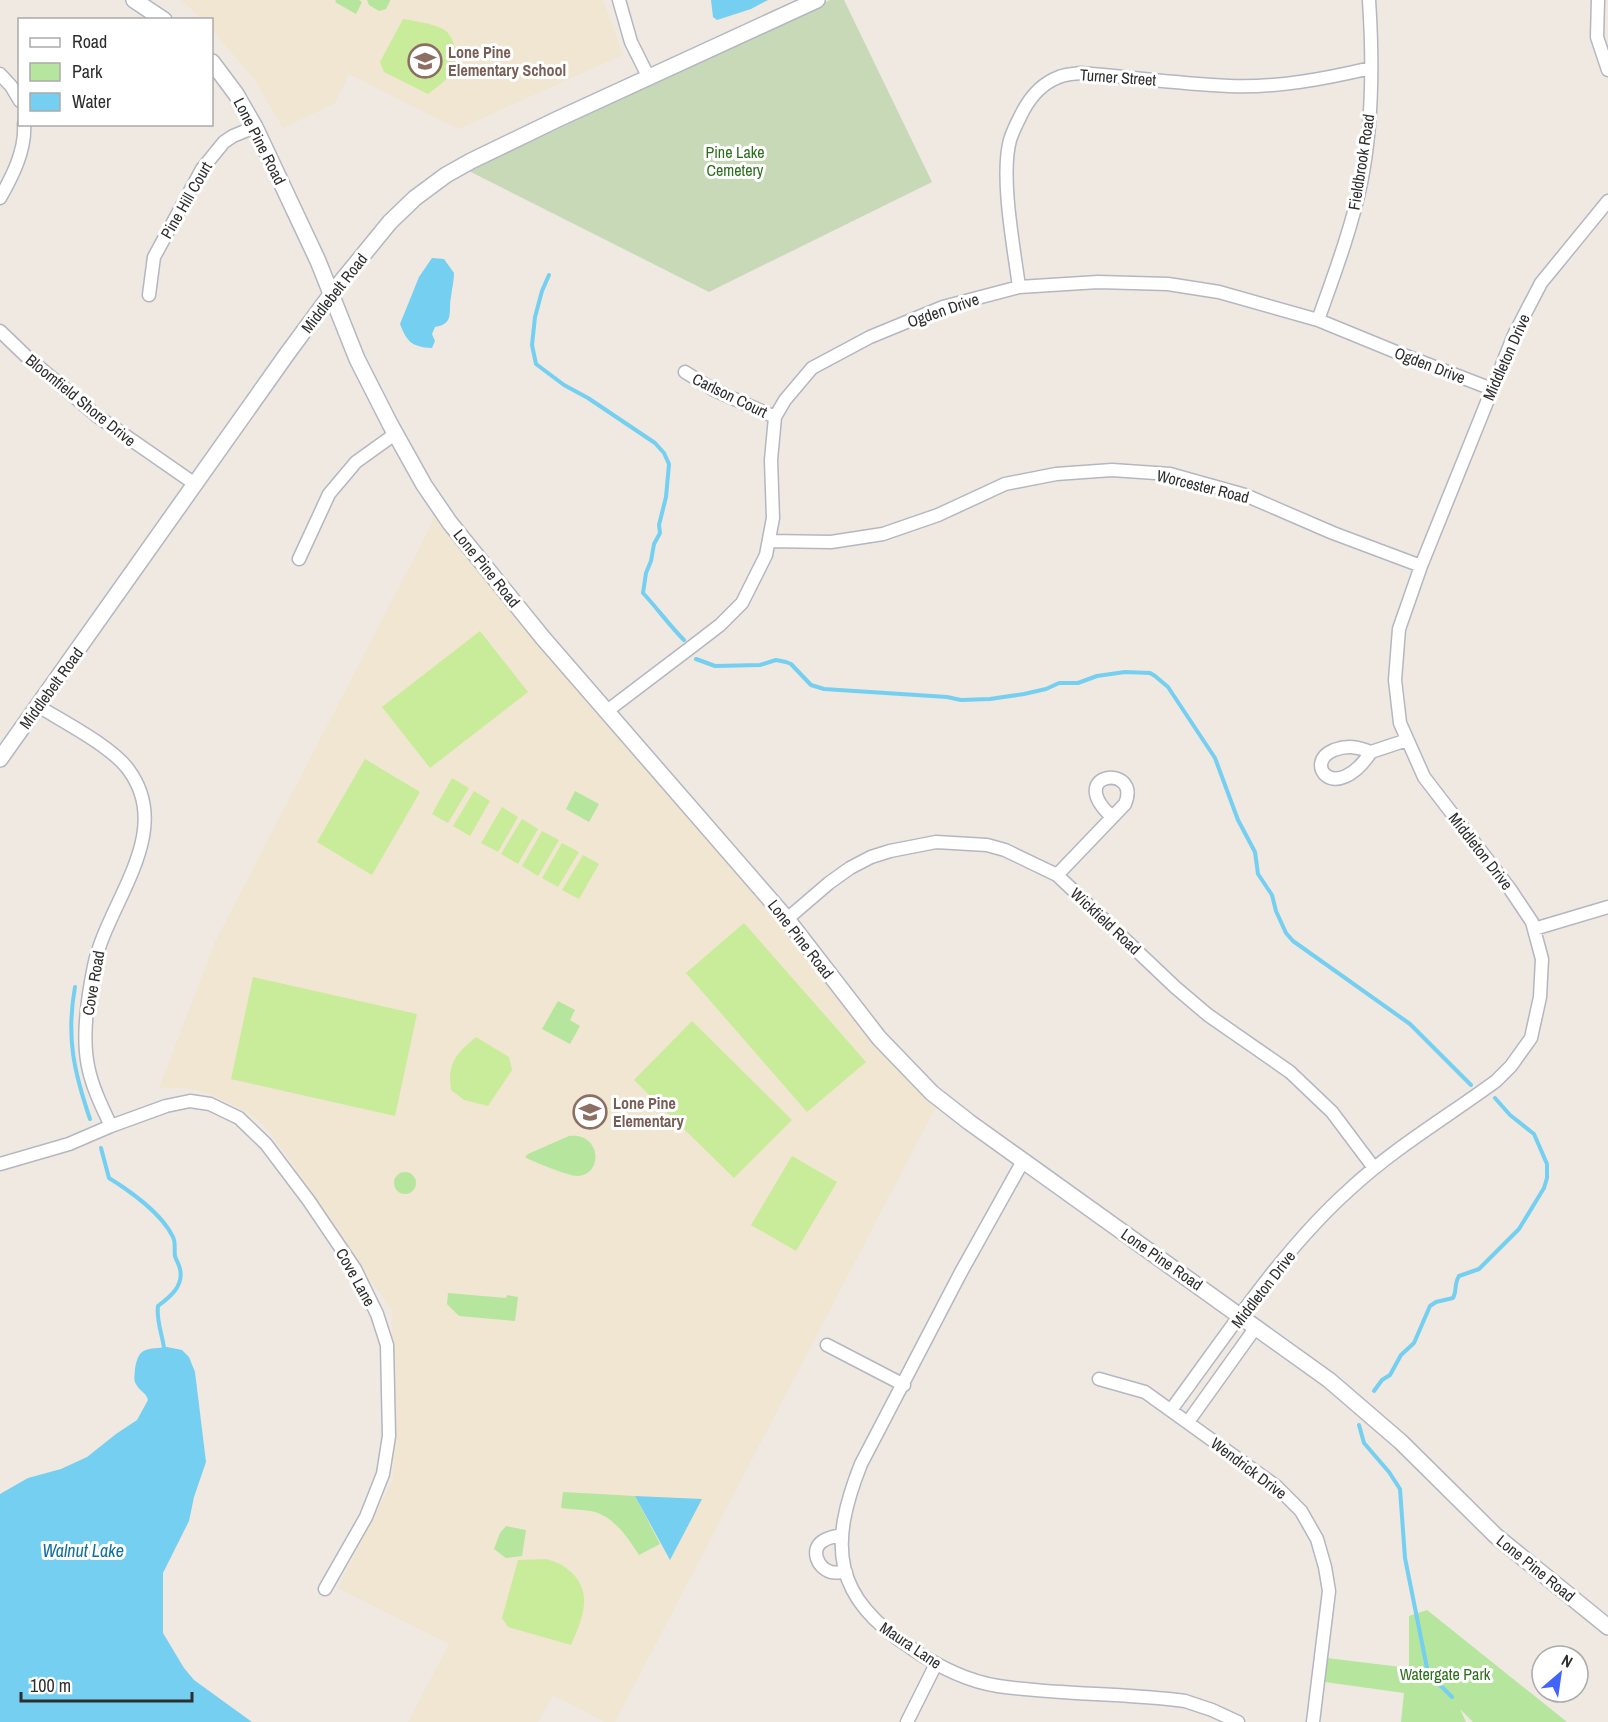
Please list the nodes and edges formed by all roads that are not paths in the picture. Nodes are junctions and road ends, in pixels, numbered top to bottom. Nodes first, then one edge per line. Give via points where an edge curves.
1 (134, 0) edge
2 (619, 0) edge
3 (817, 0) edge
4 (1370, 0) edge
5 (1598, 0) edge
6 (161, 18) edge
7 (213, 63) edge
8 (1371, 68) junction
9 (1608, 70) edge
10 (0, 74) edge
11 (649, 78) junction
12 (18, 98) edge
13 (24, 126) edge
14 (255, 127) junction
15 (0, 198) edge
16 (1608, 201) edge
17 (1019, 287) junction
18 (332, 293) junction
19 (149, 295) dead end
20 (1318, 320) junction
21 (0, 331) edge
22 (685, 372) dead end
23 (1492, 389) junction
24 (775, 417) junction
25 (395, 434) junction
26 (195, 484) junction
27 (769, 540) junction
28 (299, 559) dead end
29 (1421, 566) junction
30 (38, 706) junction
31 (607, 711) junction
32 (1407, 740) junction
33 (1371, 752) dead end
34 (0, 757) edge
35 (1112, 816) dead end
36 (1057, 875) junction
37 (1608, 907) edge
38 (787, 919) junction
39 (1534, 929) junction
40 (111, 1126) junction
41 (1023, 1161) junction
42 (0, 1164) edge
43 (1374, 1168) junction
44 (1241, 1316) junction
45 (1256, 1327) junction
46 (827, 1345) dead end
47 (1099, 1379) dead end
48 (904, 1385) junction
49 (1171, 1410) junction
50 (1188, 1422) junction
51 (842, 1535) junction
52 (846, 1572) junction
53 (325, 1589) dead end
54 (1608, 1627) edge
55 (936, 1665) junction
56 (906, 1722) edge
57 (1238, 1722) edge
58 (1313, 1722) edge

1 - 6 street
2 - 11 street via 631,42
3 - 11 street, Middlebelt Road
4 - 8 street, Fieldbrook Road
5 - 9 street via 1597,37
7 - 14 street, Lone Pine Road
8 - 17 street, Turner Street via 1322,80 1269,85 1230,86 1081,73 1060,76 1044,84 1028,102 1009,142 1007,188
8 - 20 street, Fieldbrook Road via 1361,182 1345,244
10 - 12 street
11 - 18 street, Middlebelt Road via 446,175 390,222
13 - 15 street via 20,155
14 - 18 street, Lone Pine Road
14 - 19 street, Pine Hill Court via 224,142 202,169 154,257
16 - 23 street, Middleton Drive via 1541,283
17 - 20 street, Ogden Drive via 1098,282 1168,284 1219,292
17 - 24 street, Ogden Drive via 943,307 870,337 812,368
18 - 25 street, Lone Pine Road via 357,359
18 - 26 street, Middlebelt Road
20 - 23 street, Ogden Drive
21 - 26 street, Bloomfield Shore Drive via 97,416
22 - 24 street, Carlson Court via 714,390
23 - 29 street, Middleton Drive
24 - 27 street, Ogden Drive
25 - 28 street via 356,462 329,494
25 - 31 street, Lone Pine Road via 450,523
26 - 30 street, Middlebelt Road
27 - 29 street, Worcester Road via 831,542 883,534 938,515 1005,484 1056,474 1113,470 1170,474 1245,495
27 - 31 street, Ogden Drive via 766,555 742,603 720,625
29 - 32 street, Middleton Drive via 1400,629 1395,680 1400,723
30 - 34 street, Middlebelt Road
30 - 40 street, Cove Road via 96,742 127,767 142,800 145,823 141,850 103,932 86,1025 88,1066
31 - 38 street, Lone Pine Road
32 - 33 street
32 - 39 street, Middleton Drive via 1424,777 1510,889
35 - 36 street
36 - 38 street, Wickfield Road via 987,845 912,845 871,857 850,868
36 - 43 street, Wickfield Road via 1208,1015 1290,1072 1332,1112
37 - 39 street
38 - 41 street, Lone Pine Road via 901,1063 932,1093
39 - 43 street, Middleton Drive via 1542,958 1541,987 1531,1038 1523,1051 1496,1081
40 - 42 street via 69,1144
40 - 53 street, Cove Lane via 190,1101 225,1109 239,1118 266,1144 310,1202 355,1269 377,1314 387,1344 389,1436 383,1474 366,1517
41 - 44 street, Lone Pine Road
41 - 48 street, Maura Lane
43 - 44 street, Middleton Drive via 1328,1210
44 - 45 street, Lone Pine Road
44 - 49 street, Middleton Drive
45 - 50 street, Middleton Drive
45 - 54 street, Lone Pine Road via 1351,1398 1496,1536
46 - 48 street
47 - 49 street, Wendrick Drive via 1145,1392
48 - 51 street, Maura Lane via 861,1464 848,1496
49 - 50 street, Wendrick Drive
50 - 58 street, Wendrick Drive via 1283,1492 1301,1511 1317,1539 1329,1591
51 - 52 street, Maura Lane
51 - 52 street via 822,1541 816,1552 824,1569
52 - 55 street, Maura Lane via 863,1609 888,1633
55 - 56 street
55 - 57 street, Maura Lane via 997,1686 1185,1701

